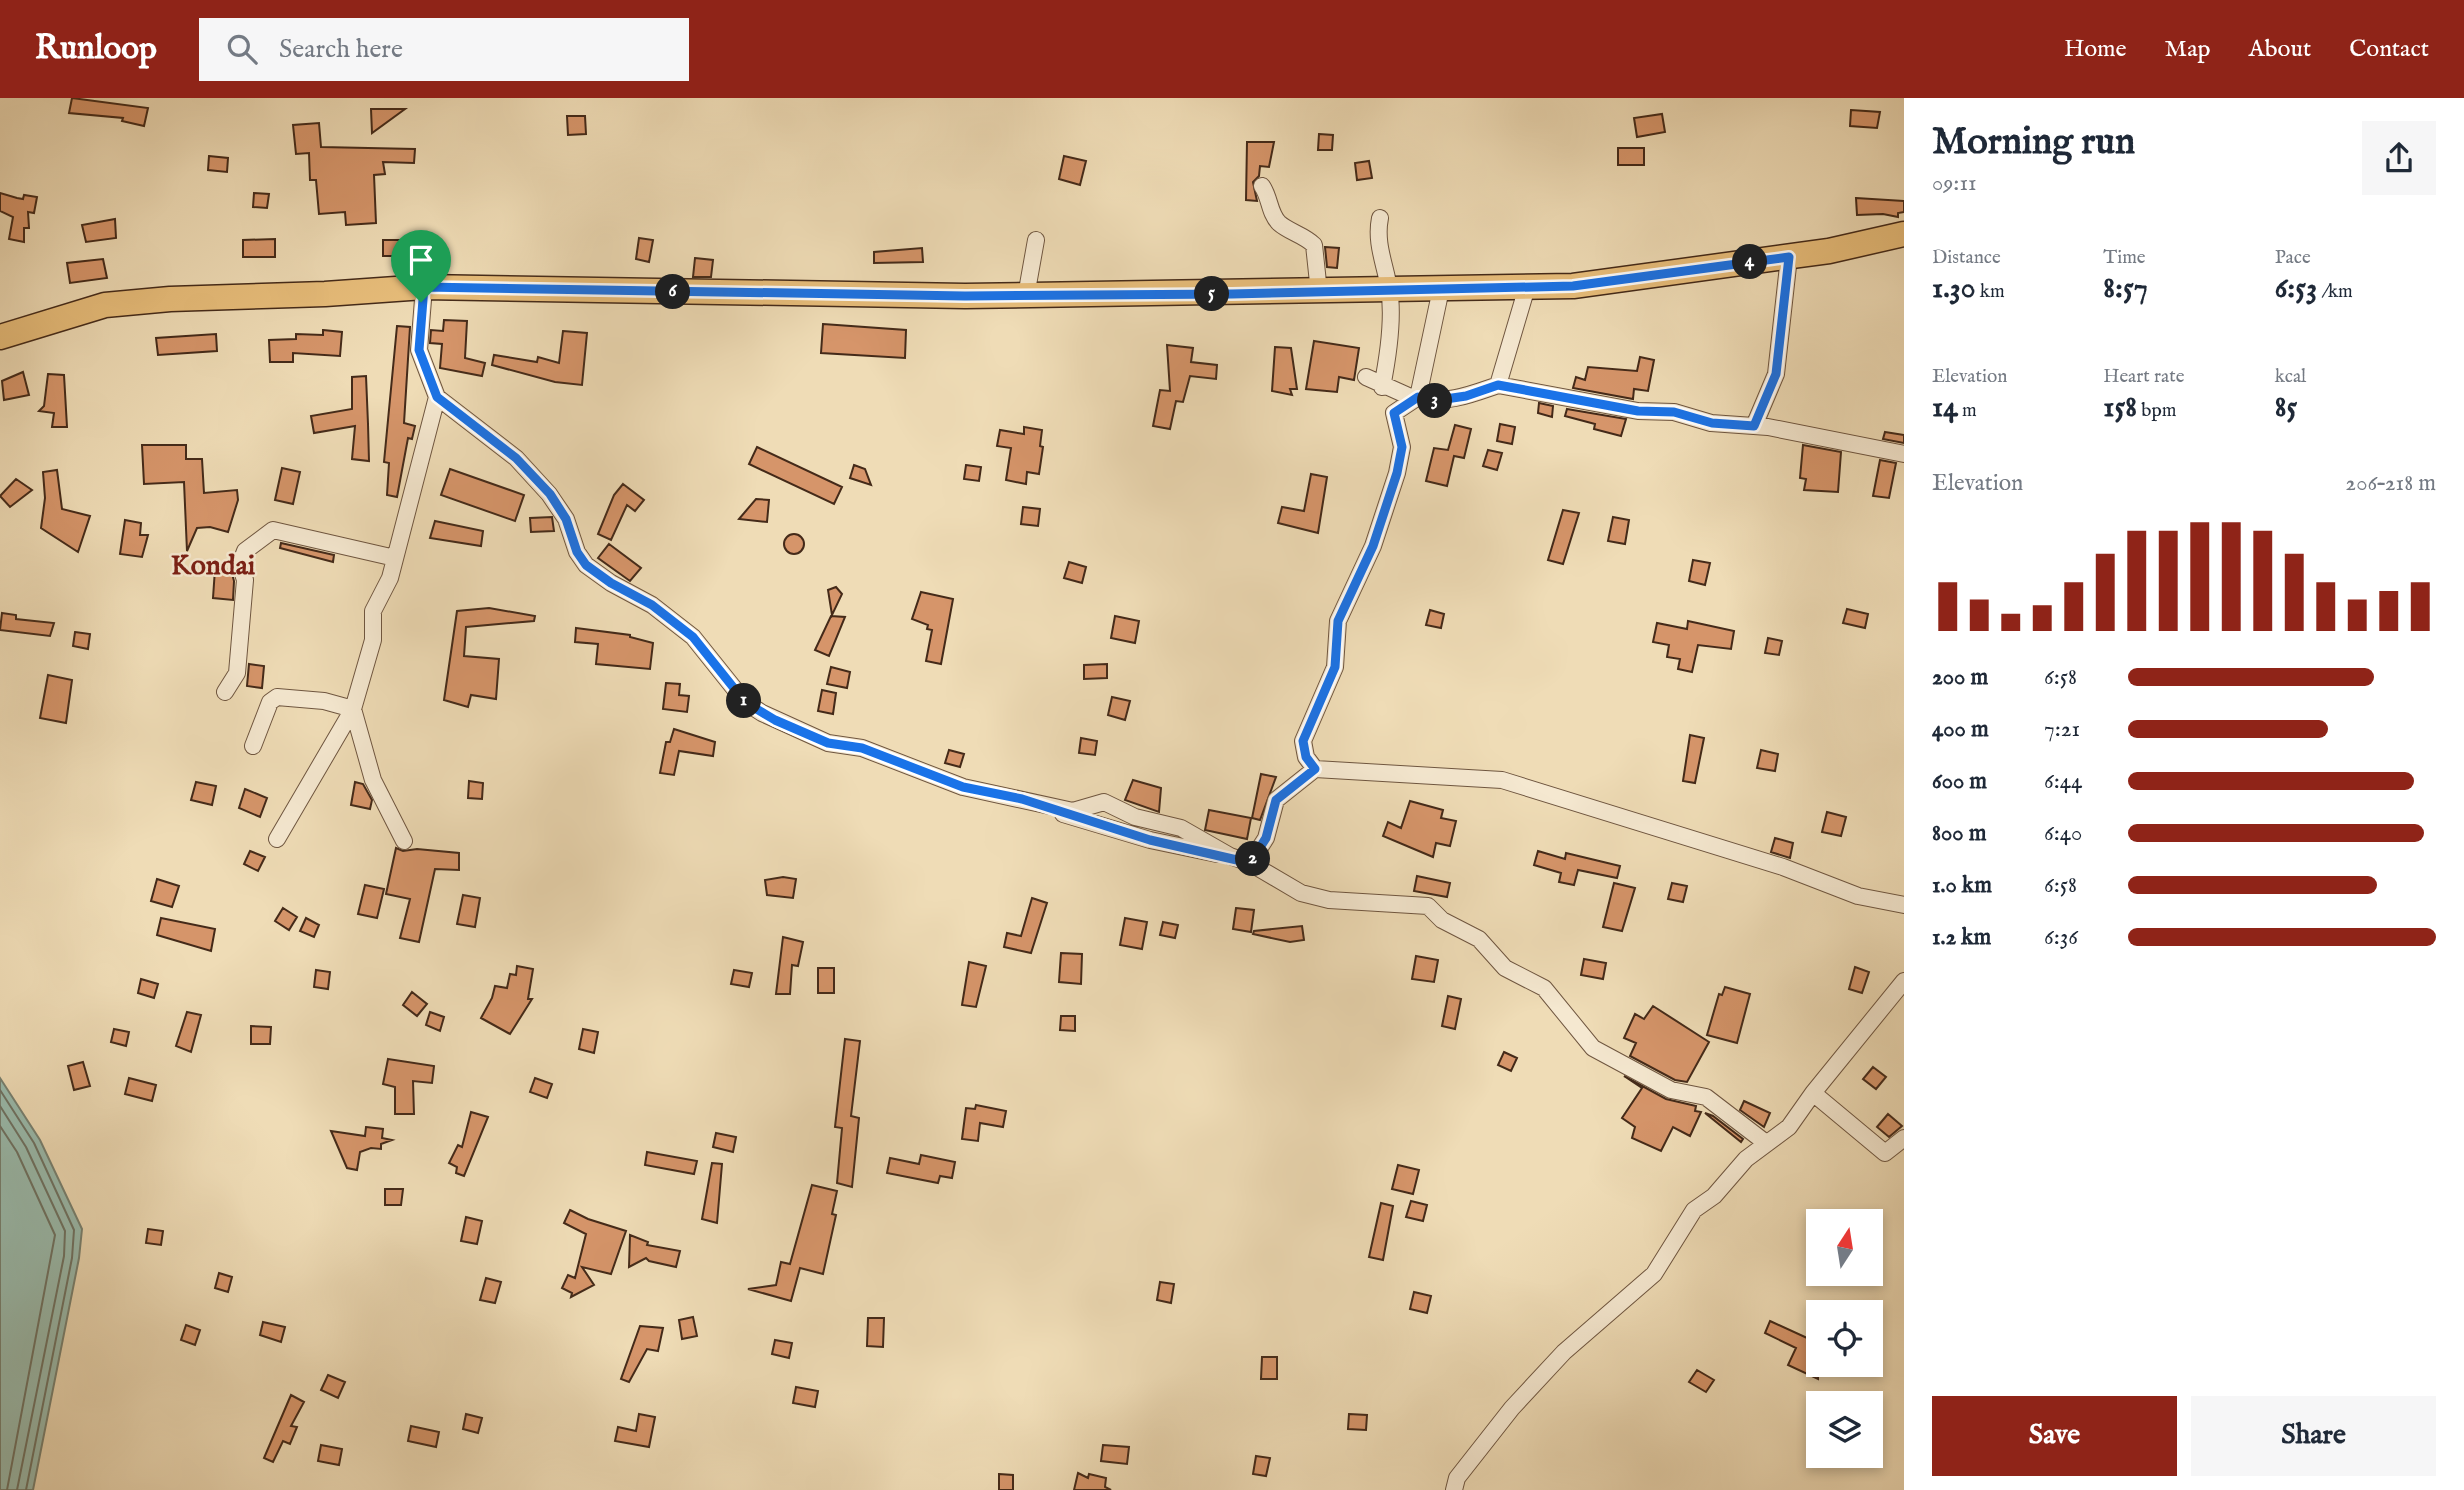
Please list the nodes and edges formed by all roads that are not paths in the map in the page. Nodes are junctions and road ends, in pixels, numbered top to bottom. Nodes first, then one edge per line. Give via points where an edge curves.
1 (1262, 186) dead end
2 (1380, 218) dead end
3 (1904, 234) edge
4 (1036, 240) dead end
5 (1789, 257) junction
6 (424, 287) junction
7 (1527, 287) junction
8 (1441, 289) junction
9 (1390, 290) junction
10 (1319, 292) junction
11 (1026, 296) junction
12 (0, 337) edge
13 (1366, 377) dead end
14 (1498, 385) junction
15 (1382, 387) junction
16 (437, 397) junction
17 (1416, 398) junction
18 (1754, 426) junction
19 (1904, 454) edge
20 (395, 558) junction
21 (225, 692) dead end
22 (354, 709) junction
23 (253, 747) dead end
24 (1315, 769) junction
25 (1022, 799) junction
26 (276, 839) dead end
27 (404, 841) dead end
28 (1230, 856) junction
29 (1250, 863) junction
30 (1904, 905) edge
31 (1904, 981) edge
32 (1813, 1093) junction
33 (1904, 1138) edge
34 (1766, 1143) junction
35 (1454, 1490) edge

1 - 10 street via 1280,223 1314,244
2 - 9 street via 1380,253
3 - 5 main road
4 - 11 street
5 - 7 main road via 1573,286
5 - 18 street via 1776,374
6 - 11 main road
6 - 12 main road via 105,305
6 - 16 street via 419,350
7 - 8 main road
7 - 14 street
8 - 9 main road
8 - 17 street
9 - 10 main road
9 - 15 street
10 - 11 main road
13 - 15 street
14 - 17 street via 1466,396 1432,401
14 - 18 street via 1638,411 1674,412 1712,423
15 - 17 street
16 - 20 street
16 - 25 street via 516,458 550,494 586,565 652,605 693,637 745,702 828,743 862,748 963,787
17 - 24 street via 1394,413 1402,447 1397,473 1373,546 1338,621 1335,667 1303,741 1306,757
18 - 19 street
20 - 21 street via 273,530 244,551 237,673
20 - 22 street via 373,611 373,640
22 - 23 street via 276,696
22 - 26 street
22 - 27 street via 373,780
24 - 29 street via 1276,800 1266,838
24 - 30 street via 1502,780 1783,867 1858,896
25 - 28 street via 1111,830
25 - 28 street via 1073,811 1104,802 1135,817 1181,828
28 - 29 street
29 - 34 street via 1301,893 1329,900 1428,906 1442,920 1479,939 1505,968 1544,988 1593,1048 1671,1090 1706,1097
31 - 32 street
32 - 33 street via 1885,1153
32 - 34 street via 1789,1127
34 - 35 street via 1695,1210 1654,1274 1564,1352 1512,1408 1457,1478

